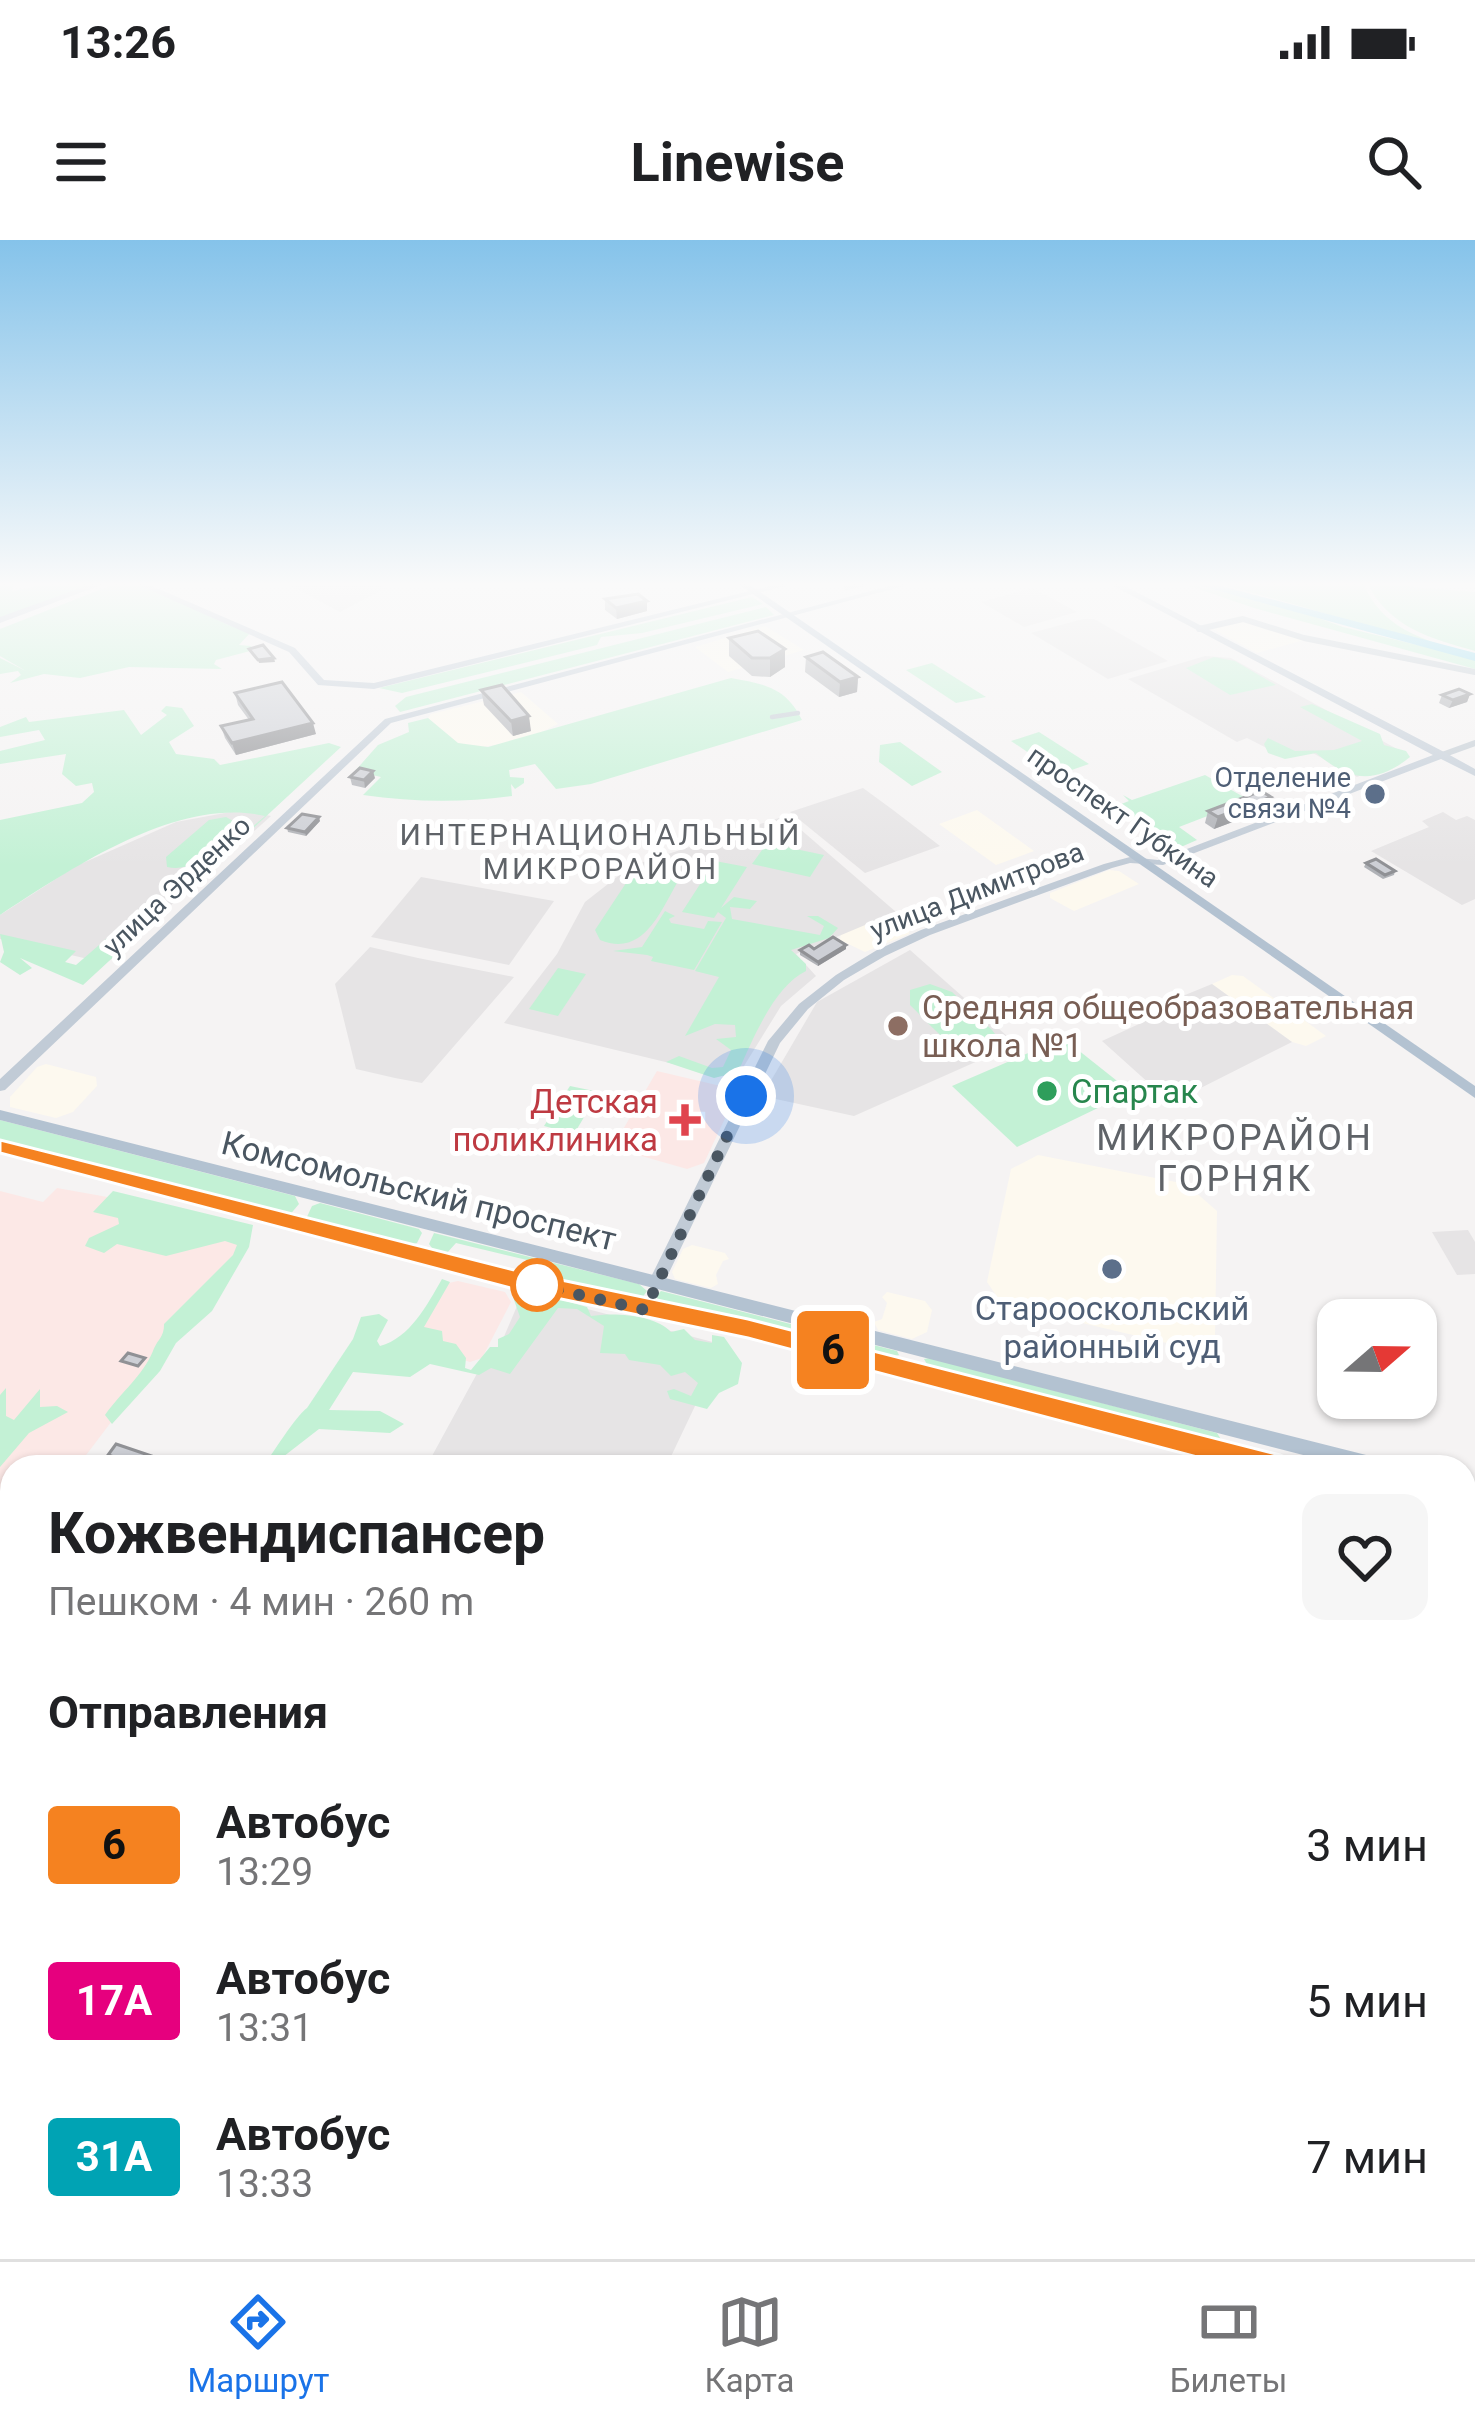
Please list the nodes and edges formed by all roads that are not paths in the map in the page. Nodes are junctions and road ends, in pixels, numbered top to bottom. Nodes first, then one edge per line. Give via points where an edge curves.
1 (316, 677) edge
2 (413, 677) edge
3 (553, 677) edge
4 (878, 677) edge
5 (1292, 677) edge
6 (798, 712) dead end
7 (772, 716) dead end
8 (1475, 743) edge
9 (1442, 755) junction
10 (1475, 773) edge
11 (1145, 861) junction
12 (0, 1087) edge
13 (1475, 1093) edge
14 (0, 1115) edge
15 (0, 1147) edge
16 (312, 1197) junction
17 (294, 1223) junction
18 (430, 1226) junction
19 (415, 1253) junction
20 (656, 1283) junction
21 (645, 1310) junction
22 (917, 1348) junction
23 (909, 1370) junction
24 (1238, 1431) junction
25 (1233, 1454) junction
26 (1237, 1455) edge
27 (1334, 1455) edge

1 - 2 main road via 382,685
3 - 12 main road, улица Эрденко via 388,721
4 - 11 main road, проспект Губкина
5 - 9 main road
6 - 7 street
8 - 9 street, улица Димитрова
9 - 10 main road
9 - 11 main road, улица Димитрова via 1159,863
11 - 13 main road, проспект Губкина
11 - 20 main road, улица Димитрова via 1108,866 884,951 814,994 758,1069
14 - 16 main road, Комсомольский проспект
15 - 17 main road, Комсомольский проспект
16 - 17 main road
16 - 18 main road, Комсомольский проспект
17 - 19 main road, Комсомольский проспект
18 - 19 main road
18 - 20 main road, Комсомольский проспект
19 - 21 main road, Комсомольский проспект
20 - 21 main road
20 - 22 main road, Комсомольский проспект
21 - 23 main road, Комсомольский проспект
22 - 23 main road
22 - 24 main road, Комсомольский проспект
23 - 25 main road, Комсомольский проспект
24 - 25 main road
24 - 27 main road, Комсомольский проспект
25 - 26 main road, Комсомольский проспект

